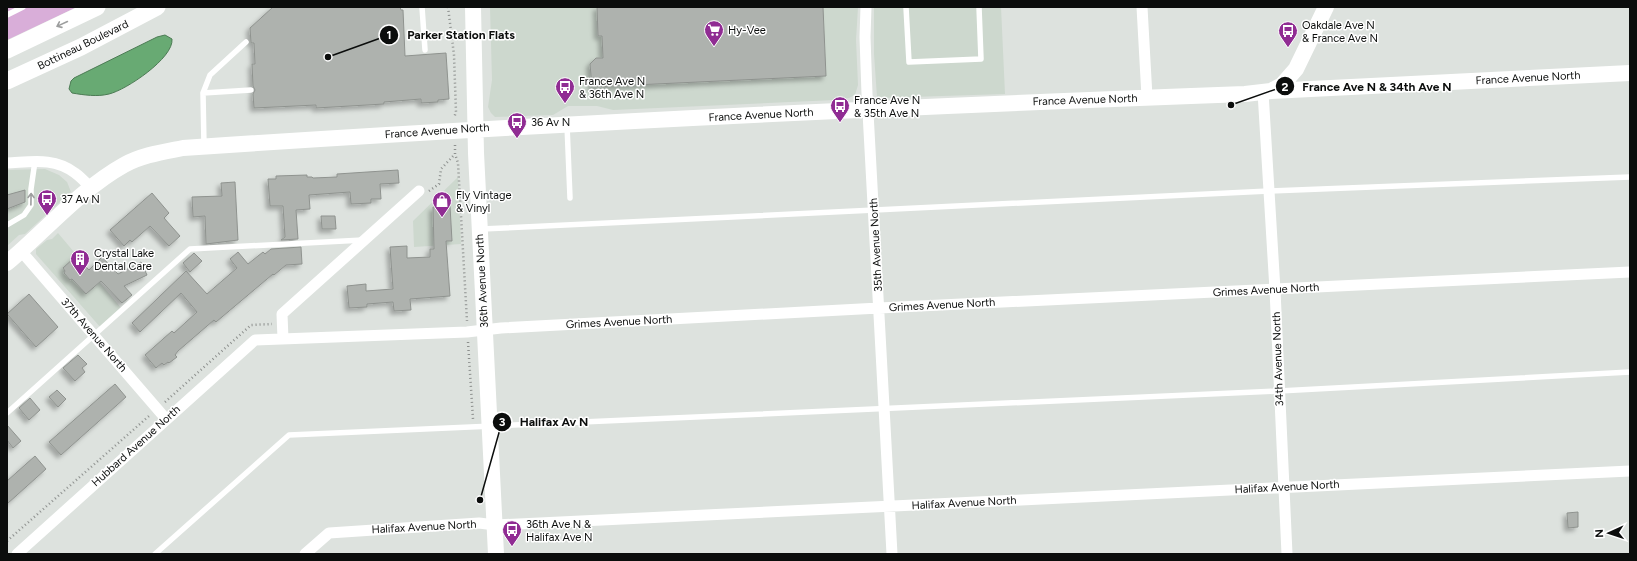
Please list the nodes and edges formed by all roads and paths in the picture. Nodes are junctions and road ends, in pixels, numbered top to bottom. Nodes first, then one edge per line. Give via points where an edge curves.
1 (23, 7) edge
2 (97, 7) edge
3 (157, 7) edge
4 (422, 7) edge
5 (448, 7) edge
6 (473, 7) edge
7 (866, 7) edge
8 (906, 7) edge
9 (979, 7) edge
10 (1142, 7) edge
11 (1326, 7) edge
12 (7, 14) edge
13 (246, 42) dead end
14 (7, 50) edge
15 (424, 50) dead end
16 (1630, 73) edge
17 (7, 81) edge
18 (251, 90) dead end
19 (1267, 91) junction
20 (203, 93) junction
21 (1146, 97) junction
22 (868, 109) junction
23 (454, 118) dead end
24 (567, 125) junction
25 (476, 129) junction
26 (204, 146) junction
27 (35, 161) junction
28 (7, 163) edge
29 (1630, 177) edge
30 (439, 184) dead end
31 (91, 188) junction
32 (419, 191) dead end
33 (1270, 191) junction
34 (570, 198) dead end
35 (874, 211) junction
36 (7, 224) edge
37 (480, 230) junction
38 (365, 240) junction
39 (21, 251) junction
40 (7, 263) edge
41 (1630, 272) edge
42 (1275, 290) junction
43 (879, 308) junction
44 (467, 318) dead end
45 (484, 330) junction
46 (94, 334) junction
47 (283, 339) junction
48 (255, 340) joint
49 (468, 346) dead end
50 (1630, 372) edge
51 (1279, 391) junction
52 (884, 409) junction
53 (7, 413) edge
54 (149, 416) dead end
55 (166, 419) junction
56 (473, 426) junction
57 (489, 426) junction
58 (1630, 471) edge
59 (1284, 487) junction
60 (890, 506) junction
61 (495, 525) junction
62 (7, 541) edge
63 (17, 554) edge
64 (155, 554) edge
65 (305, 554) edge
66 (496, 554) edge
67 (892, 554) edge
68 (1287, 554) edge

1 - 12 lane
2 -> 14 main road
3 - 17 main road, Bottineau Boulevard
4 - 15 lane
5 - 23 path via 454,55
6 - 25 street, 36th Avenue North
7 - 22 street, 35th Avenue North
8 - 9 lane via 909,62 982,59
10 - 21 street
11 - 19 street via 1296,69 1282,85
13 - 20 lane via 210,75
16 - 19 street, France Avenue North
18 - 20 lane
19 - 21 street, France Avenue North
19 - 33 street, 34th Avenue North
20 - 26 lane
21 - 22 street, France Avenue North
22 - 24 street, France Avenue North
22 - 35 street, 35th Avenue North
24 - 25 street, France Avenue North
24 - 34 lane
25 - 26 street, France Avenue North
25 - 37 street, 36th Avenue North
26 - 31 street, France Avenue North via 150,155 125,165
27 - 28 street
27 - 31 street via 56,162 75,173
36 -> 27 lane via 24,215 31,205
29 - 33 lane
30 - 44 path via 442,169 455,154 458,163
31 - 39 street, France Avenue North
32 - 38 street
33 - 35 lane
33 - 42 street, 34th Avenue North
35 - 37 lane
35 - 43 street, 35th Avenue North
37 - 45 street, 36th Avenue North
38 - 46 lane via 190,248
38 - 47 street via 282,314
39 - 40 street, France Avenue North
39 - 46 street, 37th Avenue North
41 - 42 street, Grimes Avenue North
42 - 43 street, Grimes Avenue North
42 - 51 street, 34th Avenue North
43 - 45 street, Grimes Avenue North
43 - 52 street, 35th Avenue North
45 - 47 street, Grimes Avenue North
45 - 57 street, 36th Avenue North
46 - 53 lane
46 - 55 street, 37th Avenue North
47 - 48 street, Grimes Avenue North
48 - 55 street, Hubbard Avenue North
49 - 56 path
50 - 51 lane
51 - 52 lane
51 - 59 street, 34th Avenue North
52 - 57 lane
52 - 60 street, 35th Avenue North
54 - 62 path
55 - 63 street, Hubbard Avenue North
56 - 57 lane
56 - 64 lane via 289,435
57 - 61 street, 36th Avenue North
58 - 59 street, Halifax Avenue North
59 - 60 street, Halifax Avenue North
59 - 68 street, 34th Avenue North
60 - 61 street, Halifax Avenue North
60 - 67 street, 35th Avenue North
61 - 65 street, Halifax Avenue North via 479,523 329,533
61 - 66 street, 36th Avenue North

